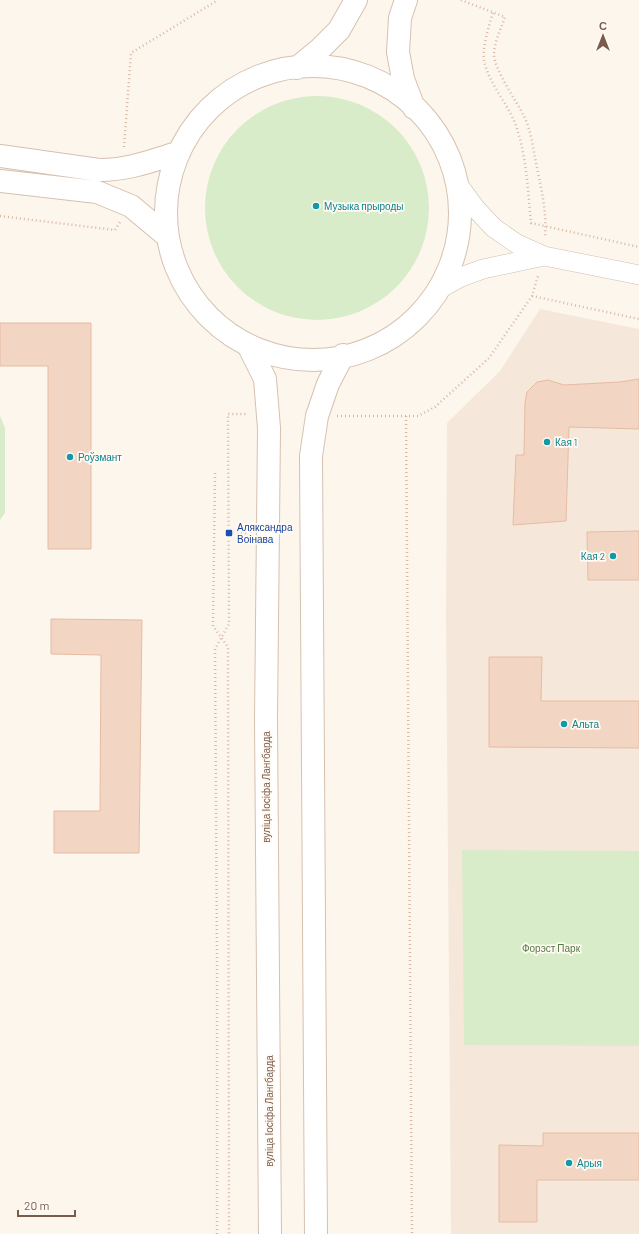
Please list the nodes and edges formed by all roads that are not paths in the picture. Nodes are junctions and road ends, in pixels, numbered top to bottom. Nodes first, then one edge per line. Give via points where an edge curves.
1 (356, 0) edge
2 (406, 0) edge
3 (297, 68) junction
4 (415, 109) junction
5 (174, 154) junction
6 (0, 156) edge
7 (0, 181) edge
8 (457, 183) junction
9 (167, 236) junction
10 (544, 256) junction
11 (639, 275) edge
12 (444, 287) junction
13 (248, 345) junction
14 (343, 355) junction
15 (270, 1234) edge
16 (316, 1234) edge

1 - 3 main road via 339,30 320,50
2 - 4 main road via 400,18 398,52 403,78
3 - 4 main road via 318,68 360,76 380,84
3 - 5 main road via 255,78 218,99 188,130
4 - 8 main road via 441,143
5 - 6 main road via 114,170
5 - 9 main road via 165,181
7 - 9 main road via 97,192 131,206
8 - 10 street via 494,228 517,244
8 - 12 main road via 461,226 458,247
9 - 13 main road via 175,268 193,294 215,320
10 - 11 street
10 - 12 street via 484,268
12 - 14 main road via 431,306 402,333 375,347
13 - 14 main road via 269,354 294,357
13 - 15 main road, вуліца Іосіфа Лангбарда via 265,379 269,428 266,720
14 - 16 main road via 328,384 317,416 311,456

